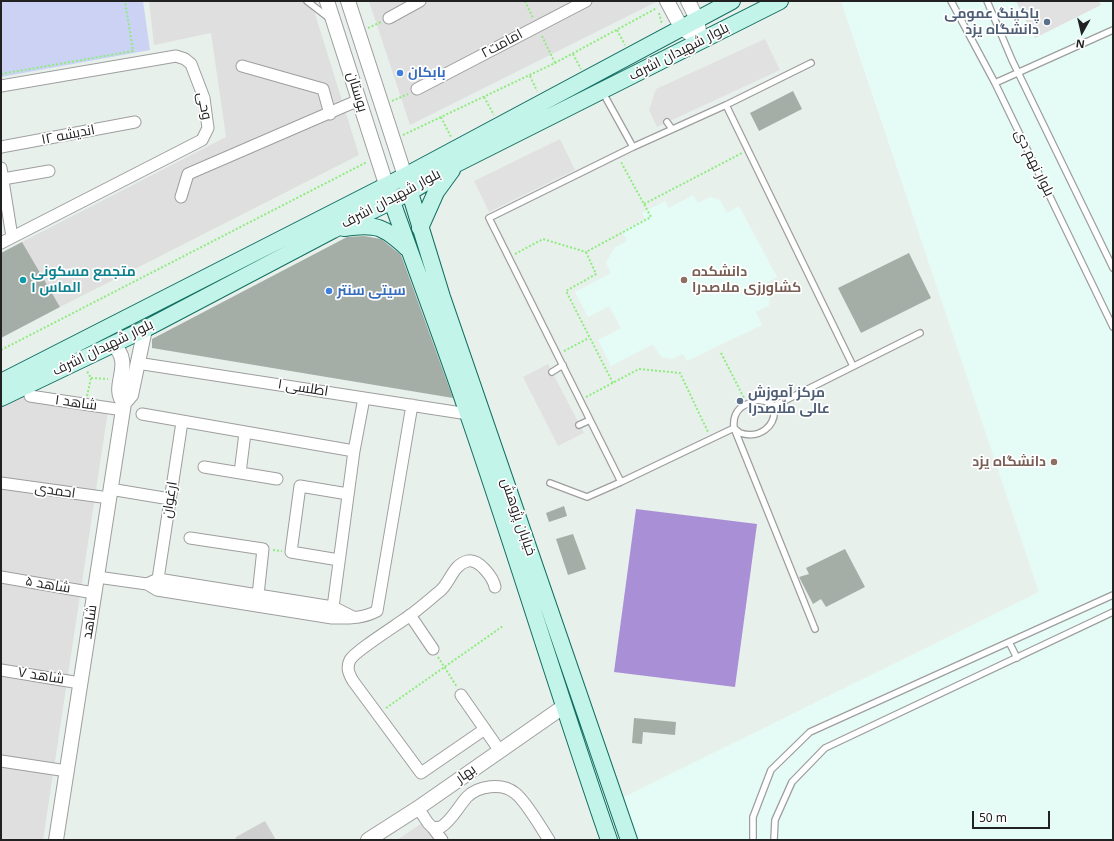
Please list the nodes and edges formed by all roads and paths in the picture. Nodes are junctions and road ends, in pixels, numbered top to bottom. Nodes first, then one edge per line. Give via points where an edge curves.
1 (125, 1) edge
2 (307, 1) edge
3 (328, 1) edge
4 (348, 1) edge
5 (420, 1) edge
6 (586, 1) edge
7 (667, 1) edge
8 (688, 1) edge
9 (732, 1) edge
10 (780, 1) edge
11 (951, 1) edge
12 (987, 1) edge
13 (388, 18) joint
14 (697, 19) junction
15 (334, 22) junction
16 (681, 27) junction
17 (617, 30) junction
18 (1113, 30) edge
19 (358, 33) junction
20 (700, 41) junction
21 (627, 50) dead end
22 (573, 54) junction
23 (811, 63) dead end
24 (242, 66) dead end
25 (371, 72) junction
26 (583, 72) dead end
27 (1018, 73) junction
28 (1, 74) edge
29 (530, 76) junction
30 (353, 80) junction
31 (995, 83) junction
32 (1, 86) edge
33 (417, 90) joint
34 (602, 91) junction
35 (538, 94) dead end
36 (484, 97) junction
37 (359, 100) junction
38 (726, 104) junction
39 (382, 106) junction
40 (330, 114) junction
41 (494, 116) dead end
42 (441, 117) junction
43 (135, 122) dead end
44 (667, 122) dead end
45 (672, 129) junction
46 (451, 137) dead end
47 (393, 140) junction
48 (1, 147) edge
49 (633, 147) junction
50 (748, 150) junction
51 (618, 155) junction
52 (377, 157) junction
53 (456, 164) junction
54 (49, 171) dead end
55 (2, 173) edge
56 (405, 176) junction
57 (386, 184) junction
58 (410, 192) junction
59 (181, 197) dead end
60 (391, 200) junction
61 (644, 204) junction
62 (420, 228) junction
63 (333, 230) junction
64 (12, 237) junction
65 (1, 243) edge
66 (409, 250) junction
67 (586, 252) junction
68 (508, 258) junction
69 (1113, 268) edge
70 (1113, 327) edge
71 (145, 328) junction
72 (920, 333) dead end
73 (590, 338) junction
74 (112, 344) junction
75 (1, 350) edge
76 (721, 353) dead end
77 (557, 354) junction
78 (137, 363) junction
79 (563, 365) junction
80 (853, 366) junction
81 (93, 368) dead end
82 (87, 371) junction
83 (552, 372) dead end
84 (33, 373) junction
85 (81, 374) dead end
86 (91, 378) junction
87 (121, 380) junction
88 (1, 382) edge
89 (613, 383) junction
90 (30, 396) dead end
91 (1, 398) edge
92 (364, 398) junction
93 (580, 400) junction
94 (746, 403) junction
95 (85, 404) junction
96 (412, 405) junction
97 (123, 406) junction
98 (774, 406) junction
99 (142, 414) dead end
100 (468, 414) junction
101 (590, 420) junction
102 (182, 422) junction
103 (580, 425) dead end
104 (734, 428) junction
105 (245, 432) junction
106 (712, 439) junction
107 (354, 451) junction
108 (204, 466) dead end
109 (240, 473) junction
110 (277, 479) dead end
111 (621, 482) junction
112 (1, 483) edge
113 (550, 483) dead end
114 (110, 494) junction
115 (348, 494) junction
116 (170, 499) junction
117 (190, 538) dead end
118 (263, 549) junction
119 (290, 552) junction
120 (339, 560) junction
121 (1, 577) edge
122 (97, 577) junction
123 (158, 579) junction
124 (147, 584) junction
125 (495, 587) dead end
126 (94, 593) junction
127 (258, 594) junction
128 (1113, 595) edge
129 (333, 607) junction
130 (1113, 612) edge
131 (410, 615) junction
132 (355, 618) junction
133 (502, 626) dead end
134 (815, 629) dead end
135 (1009, 642) junction
136 (433, 650) joint
137 (1017, 658) junction
138 (445, 666) junction
139 (1, 670) edge
140 (80, 682) junction
141 (462, 695) joint
142 (563, 707) junction
143 (377, 714) junction
144 (485, 729) junction
145 (500, 751) junction
146 (1, 761) edge
147 (66, 771) junction
148 (418, 808) junction
149 (433, 828) junction
150 (56, 840) edge
151 (368, 840) edge
152 (442, 840) edge
153 (549, 840) edge
154 (609, 840) edge
155 (629, 840) edge
156 (753, 840) edge
157 (774, 840) edge

1 - 28 path via 133,51
2 - 15 lane
3 - 15 street, بوستان
4 - 19 street, بوستان
5 - 13 street
6 - 33 street, امامت۲
7 - 16 street
7 - 17 path
8 - 14 street
9 - 14 main road, بلوار شهیدان اشرف
10 - 20 main road, بلوار شهیدان اشرف
11 - 31 lane, بلوار نهم دی
12 - 27 lane, بلوار نهم دی
13 - 19 path
14 - 16 main road, بلوار شهیدان اشرف
14 - 20 street
15 - 30 street, بوستان
16 - 20 street
16 - 56 main road, بلوار شهیدان اشرف
17 - 21 path
17 - 22 path
18 - 27 lane
19 - 25 street, بوستان
20 - 34 main road, بلوار شهیدان اشرف
22 - 26 path
22 - 29 path
23 - 38 lane
24 - 40 street via 323,89
25 - 30 street
25 - 39 street, بوستان
27 - 31 lane
27 - 69 lane, بلوار نهم دی
29 - 35 path
29 - 36 path
30 - 37 street, بوستان
31 - 70 lane, بلوار نهم دی
32 - 64 street, وحی via 176,56 191,64 204,98 208,128 202,140
33 - 39 path
34 - 49 lane
34 - 53 main road, بلوار شهیدان اشرف
36 - 41 path
36 - 42 path
37 - 40 street
37 - 52 street, بوستان
38 - 45 lane
38 - 50 lane
39 - 47 street, بوستان
40 - 59 street via 188,174
42 - 46 path
42 - 47 path
43 - 48 street, اندیشه ۱۲
44 - 45 lane
45 - 49 lane
47 - 56 street, بوستان
49 - 51 lane
50 - 61 path
50 - 80 lane
51 - 61 path
51 - 68 lane via 496,211 488,218
52 - 57 street, بوستان
52 - 75 path
53 - 58 main road, بلوار شهیدان اشرف
53 - 62 main road via 436,192
54 - 55 street
55 - 64 street
56 - 57 main road, بلوار شهیدان اشرف
56 - 58 main road, خیابان پژوهش
57 - 60 main road, خیابان پژوهش
57 - 84 main road, بلوار شهیدان اشرف
58 - 60 main road, بلوار شهیدان اشرف
58 - 62 main road, خیابان پژوهش
60 - 63 main road, بلوار شهیدان اشرف
60 - 66 main road, خیابان پژوهش
61 - 67 path via 651,217
62 - 155 main road, خیابان پژوهش
63 - 66 main road via 363,225 378,227 389,232
63 - 71 main road, بلوار شهیدان اشرف
64 - 65 street, وحی
66 - 100 main road, خیابان پژوهش
67 - 68 path via 543,239
67 - 73 path via 596,274 566,291
68 - 77 lane
71 - 74 main road, بلوار شهیدان اشرف
71 - 78 street, شاهد
72 - 80 lane
73 - 77 path
73 - 89 path
74 - 84 main road, بلوار شهیدان اشرف
74 - 87 street, شاهد via 121,354
76 - 94 path
77 - 79 lane
78 - 92 street, اطلسی ۱
78 - 97 street, شاهد via 130,395
79 - 83 lane
79 - 93 lane
80 - 98 lane
81 - 82 path
82 - 85 path
82 - 86 path
84 - 88 main road, بلوار شهیدان اشرف
84 - 91 main road, بلوار شهیدان اشرف
86 - 87 path
86 - 95 path
87 - 97 street, شاهد via 119,395
89 - 93 path
89 - 106 path via 639,369 680,373
90 - 95 street, شاهد ۱
92 - 96 street, اطلسی ۱
92 - 107 street
93 - 101 lane
94 - 98 lane via 758,400
94 - 104 lane via 735,414
95 - 97 street, شاهد ۱
96 - 100 street, اطلسی ۱
96 - 132 street via 378,611
97 - 114 street, شاهد
98 - 104 lane via 775,415 764,432 745,435
99 - 102 street
100 - 142 main road, خیابان پژوهش
101 - 103 lane
101 - 111 lane
102 - 105 street
102 - 116 street, ارغوان
104 - 106 lane
104 - 134 lane
105 - 107 street
105 - 109 street
106 - 111 lane
107 - 115 street
108 - 109 street
109 - 110 street
111 - 113 lane via 586,497
112 - 114 street, احمدی
114 - 116 street, احمدی
114 - 122 street, شاهد
115 - 119 street via 300,486
115 - 120 street
116 - 123 street, ارغوان
117 - 118 street
118 - 119 path
118 - 127 street
119 - 120 street
120 - 129 street
121 - 126 street, شاهد ۵
122 - 124 street
122 - 126 street, شاهد
123 - 124 street
123 - 127 street
124 - 132 street via 157,590 332,618
125 - 131 street via 480,565 468,561 455,570 445,587
126 - 140 street, شاهد
127 - 129 street
128 - 135 lane
129 - 132 street
130 - 137 lane
131 - 136 street
131 - 143 street via 358,652 348,665 353,681
133 - 138 path
135 - 137 lane
135 - 156 lane via 810,732 771,770 753,817
136 - 138 path
137 - 157 lane via 824,748 792,782 775,820
138 - 141 path
138 - 143 path
139 - 140 street, شاهد ۷
140 - 147 street, شاهد
141 - 144 street
142 - 145 street, بهار
142 - 154 main road, خیابان پژوهش
143 - 144 street via 421,773
144 - 145 street
145 - 148 street, بهار
146 - 147 street
147 - 150 street, شاهد
148 - 149 street
148 - 151 street, بهار
149 - 152 street
149 - 153 street via 445,825 475,791 498,787 516,793

